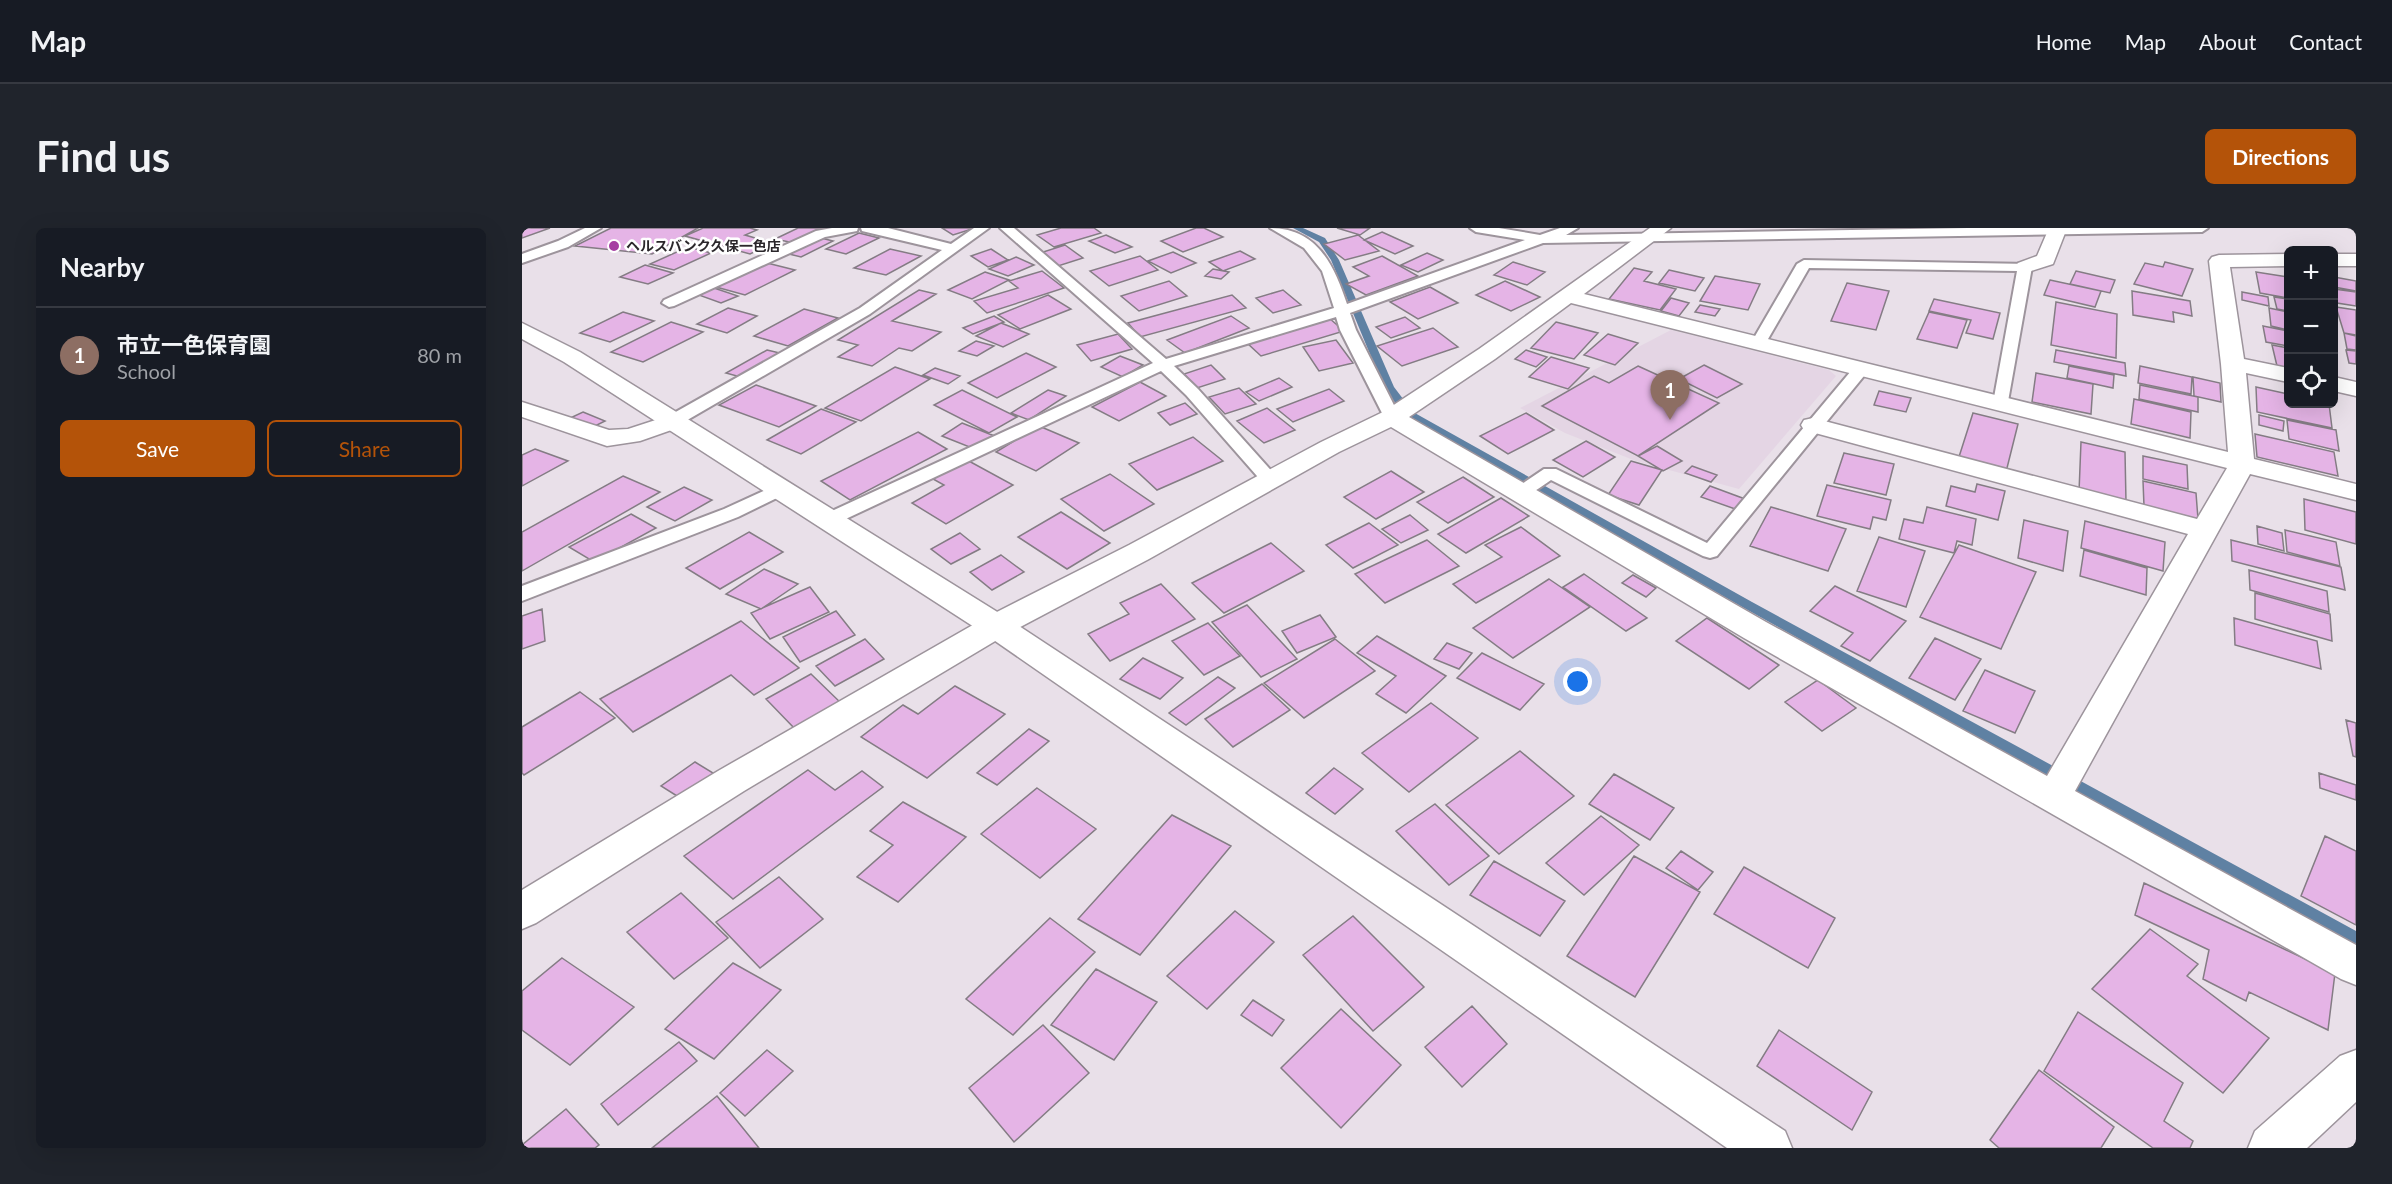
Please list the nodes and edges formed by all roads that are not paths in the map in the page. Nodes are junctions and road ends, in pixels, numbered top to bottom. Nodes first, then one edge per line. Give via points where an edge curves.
1 (595, 228) edge
2 (852, 228) edge
3 (867, 228) edge
4 (983, 228) edge
5 (1006, 228) edge
6 (1276, 228) edge
7 (1476, 228) edge
8 (1572, 228) edge
9 (2202, 228) edge
10 (2058, 229) edge
11 (1655, 233) edge
12 (1541, 239) junction
13 (953, 249) junction
14 (522, 259) edge
15 (2338, 260) edge
16 (2356, 260) edge
17 (2284, 261) edge
18 (2025, 267) junction
19 (1567, 296) junction
20 (669, 303) dead end
21 (1344, 310) junction
22 (522, 330) edge
23 (1760, 343) junction
24 (2233, 364) junction
25 (1162, 365) junction
26 (1862, 368) junction
27 (2284, 374) edge
28 (2338, 385) edge
29 (2356, 389) edge
30 (2001, 403) junction
31 (522, 409) edge
32 (1392, 417) junction
33 (671, 422) junction
34 (1813, 425) junction
35 (2242, 465) junction
36 (1270, 480) junction
37 (779, 490) junction
38 (1519, 492) junction
39 (2356, 492) edge
40 (828, 520) junction
41 (2206, 530) junction
42 (522, 594) edge
43 (996, 626) junction
44 (2054, 798) junction
45 (522, 911) edge
46 (2356, 966) edge
47 (2356, 1072) edge
48 (1768, 1148) edge
49 (2272, 1148) edge

1 - 14 lane
2 - 20 lane via 821,234
3 - 13 lane
4 - 13 lane
5 - 25 lane
6 - 21 lane via 1309,245 1329,271
7 - 12 lane
8 - 12 lane
9 - 10 lane
10 - 11 lane
10 - 18 street via 2046,260
11 - 12 lane
11 - 19 street
12 - 21 lane
13 - 33 lane via 865,311
15 - 16 street
17 - 24 street via 2219,261
18 - 23 lane via 1804,264
18 - 30 lane
19 - 23 street
19 - 32 street
21 - 25 lane
21 - 32 lane via 1348,330
22 - 33 street via 572,357
23 - 26 street
24 - 27 street
24 - 35 street
25 - 36 lane
25 - 40 lane
26 - 30 street
26 - 34 lane
28 - 29 street
30 - 35 street
31 - 33 street via 607,438 631,436
32 - 36 street
32 - 38 street
33 - 37 street
34 - 38 lane via 1710,552 1550,473
34 - 41 street
35 - 39 street
35 - 41 street
36 - 43 street
37 - 40 street
37 - 42 lane via 731,513
38 - 44 street
40 - 43 street
41 - 44 street
43 - 45 street
43 - 48 street
44 - 46 street
47 - 49 street

